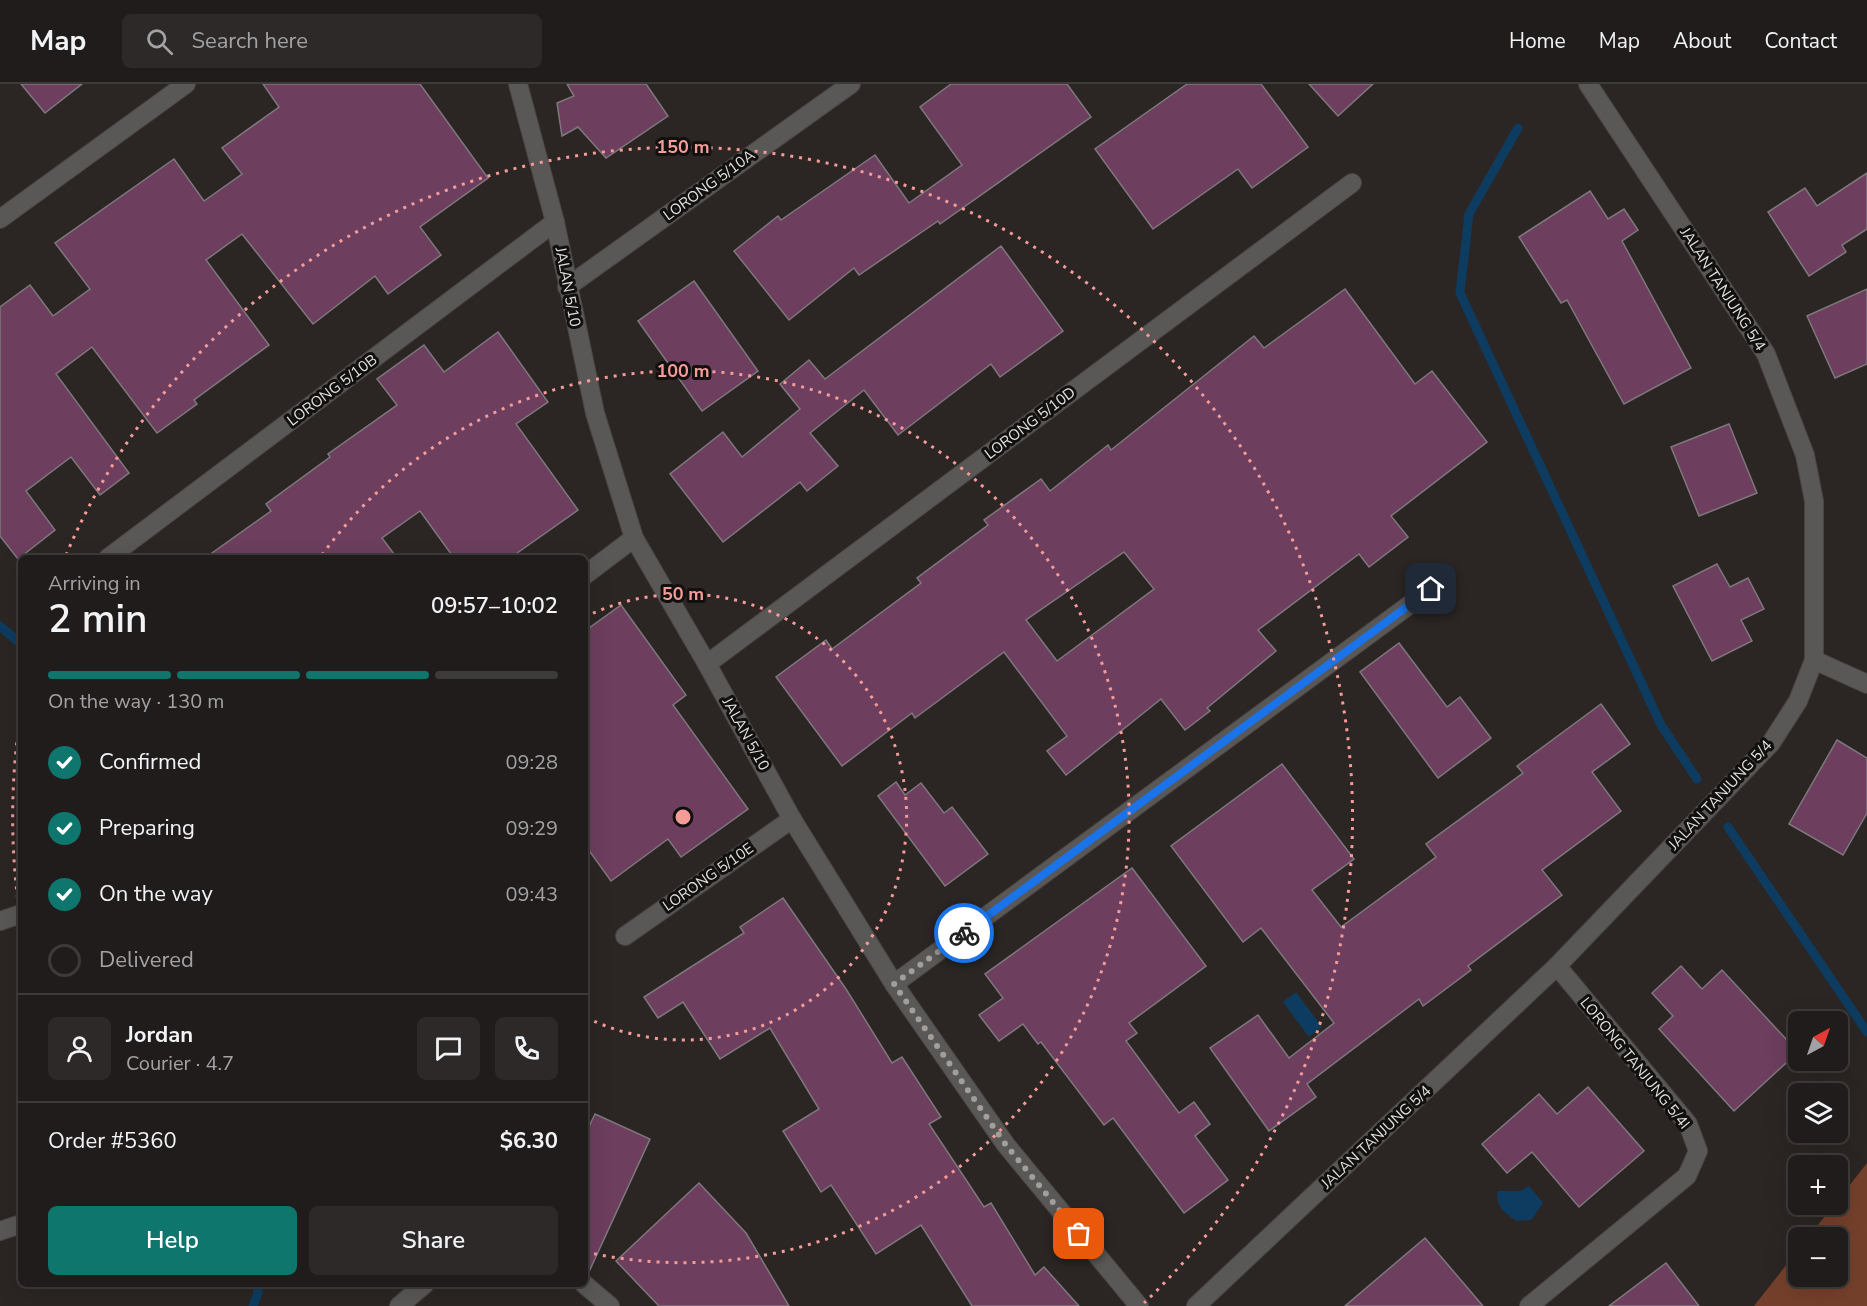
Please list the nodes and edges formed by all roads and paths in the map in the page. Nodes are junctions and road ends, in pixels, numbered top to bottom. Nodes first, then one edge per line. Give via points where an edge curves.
1 (186, 84) edge
2 (518, 84) edge
3 (851, 84) edge
4 (1588, 84) edge
5 (1352, 183) dead end
6 (0, 217) edge
7 (555, 222) junction
8 (567, 286) junction
9 (634, 538) junction
10 (112, 555) edge
11 (588, 573) edge
12 (1431, 589) dead end
13 (1814, 660) junction
14 (707, 664) junction
15 (1867, 684) edge
16 (792, 819) junction
17 (18, 915) edge
18 (0, 921) edge
19 (625, 936) dead end
20 (1557, 966) junction
21 (894, 984) junction
22 (18, 1225) edge
23 (0, 1231) edge
24 (421, 1287) edge
25 (588, 1287) edge
26 (399, 1306) edge
27 (610, 1306) edge
28 (1138, 1306) edge
29 (1196, 1306) edge
30 (1529, 1306) edge

1 - 6 street
2 - 7 street, JALAN 5/10
3 - 8 street, LORONG 5/10A
4 - 13 street, JALAN TANJUNG 5/4 via 1766,354 1805,455 1814,501
5 - 14 street, LORONG 5/10D
7 - 8 street, JALAN 5/10
7 - 10 street, LORONG 5/10B
8 - 9 street, JALAN 5/10 via 595,413
9 - 11 street
9 - 14 street, JALAN 5/10
12 - 21 street
13 - 15 street
13 - 20 street, JALAN TANJUNG 5/4 via 1798,701 1771,743
14 - 16 street, JALAN 5/10
16 - 19 street, LORONG 5/10E
16 - 21 street, JALAN 5/10
17 - 18 street
20 - 29 street, JALAN TANJUNG 5/4
20 - 30 street, LORONG TANJUNG 5/4I via 1688,1124 1698,1150 1687,1176
21 - 28 street, JALAN 5/10 via 1006,1145
22 - 23 street
24 - 26 street
25 - 27 street

